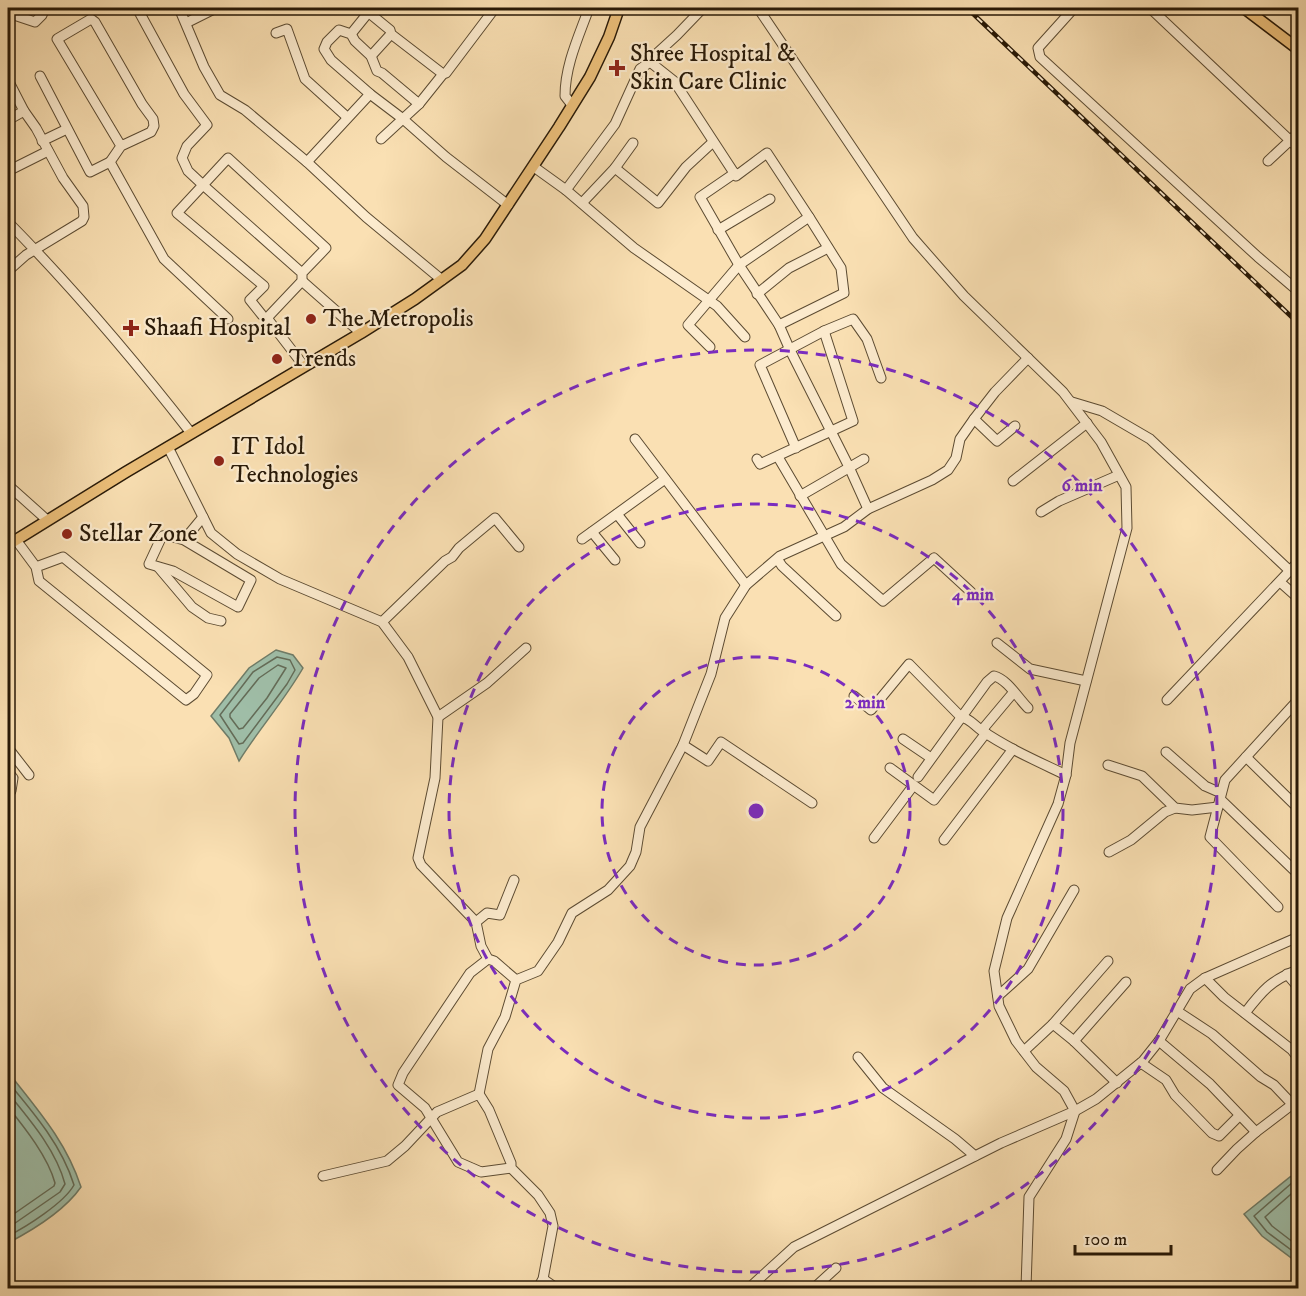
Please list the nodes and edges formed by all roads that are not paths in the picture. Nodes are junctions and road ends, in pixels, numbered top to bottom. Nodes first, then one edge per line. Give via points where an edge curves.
1 (45, 8) edge
2 (137, 8) edge
3 (178, 8) edge
4 (216, 8) edge
5 (495, 8) edge
6 (589, 8) edge
7 (619, 8) edge
8 (703, 8) edge
9 (758, 8) edge
10 (1074, 8) edge
11 (1150, 8) edge
12 (1244, 8) edge
13 (1255, 8) edge
14 (370, 10) edge
15 (8, 13) edge
16 (186, 23) junction
17 (276, 33) dead end
18 (351, 34) junction
19 (391, 34) junction
20 (1299, 40) edge
21 (1299, 49) edge
22 (371, 56) junction
23 (650, 63) junction
24 (8, 74) edge
25 (443, 74) junction
26 (40, 76) dead end
27 (370, 94) junction
28 (419, 104) junction
29 (573, 105) junction
30 (24, 111) junction
31 (347, 117) junction
32 (403, 119) junction
33 (8, 120) edge
34 (68, 129) junction
35 (1299, 132) edge
36 (381, 139) dead end
37 (1290, 140) junction
38 (42, 141) junction
39 (712, 142) junction
40 (633, 143) dead end
41 (121, 146) junction
42 (1299, 148) edge
43 (48, 151) junction
44 (1268, 161) dead end
45 (111, 162) junction
46 (307, 162) junction
47 (534, 166) junction
48 (615, 168) junction
49 (8, 171) edge
50 (735, 173) junction
51 (203, 185) junction
52 (566, 190) junction
53 (770, 199) dead end
54 (582, 203) junction
55 (508, 205) junction
56 (809, 217) junction
57 (8, 222) edge
58 (718, 230) junction
59 (828, 248) junction
60 (36, 250) junction
61 (739, 265) junction
62 (8, 271) edge
63 (302, 277) junction
64 (442, 280) junction
65 (1299, 291) edge
66 (757, 294) junction
67 (708, 301) junction
68 (262, 315) dead end
69 (228, 319) dead end
70 (779, 325) junction
71 (824, 332) junction
72 (361, 333) junction
73 (745, 337) dead end
74 (710, 347) dead end
75 (790, 350) junction
76 (1028, 358) junction
77 (304, 366) junction
78 (881, 378) dead end
79 (1071, 402) junction
80 (974, 419) junction
81 (1087, 423) junction
82 (1015, 426) dead end
83 (831, 430) junction
84 (191, 433) junction
85 (635, 439) dead end
86 (168, 447) junction
87 (796, 448) junction
88 (778, 457) junction
89 (757, 459) dead end
90 (864, 459) dead end
91 (849, 467) junction
92 (1119, 475) junction
93 (665, 479) junction
94 (1013, 481) dead end
95 (8, 485) edge
96 (800, 496) junction
97 (868, 509) junction
98 (1041, 512) dead end
99 (617, 514) junction
100 (202, 517) junction
101 (47, 520) junction
102 (592, 532) junction
103 (825, 536) junction
104 (582, 539) dead end
105 (184, 540) junction
106 (12, 542) edge
107 (640, 543) dead end
108 (519, 547) dead end
109 (615, 560) dead end
110 (778, 560) junction
111 (1299, 562) edge
112 (36, 567) junction
113 (159, 567) junction
114 (1290, 571) junction
115 (1280, 582) junction
116 (746, 585) junction
117 (971, 592) dead end
118 (1299, 598) edge
119 (836, 616) dead end
120 (221, 621) dead end
121 (382, 622) junction
122 (997, 643) dead end
123 (526, 648) dead end
124 (1086, 681) junction
125 (1013, 693) junction
126 (854, 696) dead end
127 (1167, 700) dead end
128 (1299, 700) edge
129 (1028, 708) dead end
130 (438, 717) junction
131 (961, 717) junction
132 (984, 732) junction
133 (903, 739) dead end
134 (683, 745) junction
135 (8, 748) edge
136 (1013, 749) junction
137 (1166, 752) dead end
138 (1246, 757) junction
139 (932, 758) junction
140 (1108, 765) dead end
141 (890, 768) dead end
142 (8, 772) edge
143 (29, 775) dead end
144 (1066, 775) junction
145 (916, 782) junction
146 (8, 792) edge
147 (1220, 800) junction
148 (812, 803) dead end
149 (1175, 808) junction
150 (1299, 808) edge
151 (874, 838) dead end
152 (944, 840) dead end
153 (1109, 852) dead end
154 (1299, 874) edge
155 (514, 880) dead end
156 (1074, 890) dead end
157 (1278, 907) dead end
158 (476, 922) junction
159 (1299, 937) edge
160 (488, 958) junction
161 (1108, 961) dead end
162 (1299, 970) edge
163 (1287, 974) junction
164 (1205, 978) junction
165 (516, 980) junction
166 (1126, 982) dead end
167 (1299, 987) edge
168 (998, 996) junction
169 (1178, 1011) junction
170 (1245, 1013) junction
171 (1053, 1024) junction
172 (1074, 1041) junction
173 (1159, 1041) junction
174 (1023, 1051) junction
175 (858, 1057) dead end
176 (1299, 1058) edge
177 (1141, 1063) junction
178 (1117, 1083) junction
179 (479, 1094) junction
180 (1295, 1102) edge
181 (1075, 1111) junction
182 (1239, 1116) junction
183 (431, 1118) junction
184 (1256, 1132) junction
185 (975, 1156) junction
186 (511, 1168) junction
187 (1217, 1170) dead end
188 (323, 1176) dead end
189 (836, 1268) dead end
190 (543, 1280) junction
191 (755, 1286) edge
192 (538, 1288) edge
193 (556, 1288) edge
194 (814, 1288) edge
195 (1026, 1288) edge

1 - 15 street via 35,22
2 - 51 street via 184,93 207,125 187,146 182,158 188,171
3 - 16 street
4 - 16 street
5 - 25 street
6 - 29 street via 565,86 565,96
7 - 29 main road via 609,37
8 - 23 street
9 - 76 street via 913,238 964,297
10 - 65 street via 1038,48 1040,57
11 - 37 street
12 - 21 main road
13 - 20 main road
14 - 18 street
14 - 19 street
16 - 46 street via 220,95 245,110
17 - 31 street via 287,29 304,79
18 - 22 street
18 - 27 street via 339,30 324,49
19 - 22 street
19 - 25 street
22 - 28 street via 377,71
23 - 39 street via 674,81
23 - 52 street via 640,69 615,124
24 - 30 street
25 - 28 street
26 - 34 street
27 - 31 street
27 - 32 street
28 - 32 street
29 - 47 main road
30 - 33 street
30 - 38 street
31 - 46 street
32 - 36 street
32 - 55 street
34 - 38 street
34 - 45 street via 90,172
35 - 37 street
37 - 42 street
37 - 44 street
38 - 43 street
39 - 48 street via 658,203
39 - 50 street
40 - 48 street
41 - 41 street via 151,132 153,119 91,19 57,39
41 - 45 street
43 - 49 street
43 - 60 street via 83,206 84,217
45 - 69 street via 164,259
46 - 64 street
47 - 52 street
47 - 55 main road
48 - 54 street
50 - 56 street via 736,176 767,153
50 - 58 street via 700,197
51 - 63 street
51 - 63 street via 228,158 326,248
51 - 68 street via 177,213 264,286 250,300
52 - 54 street
53 - 58 street
54 - 67 street via 634,248
55 - 64 main road via 462,265
56 - 59 street
56 - 61 street
57 - 60 street
58 - 61 street
59 - 66 street via 789,268
59 - 70 street via 841,268 844,292
60 - 62 street
60 - 84 street
61 - 66 street
61 - 67 street
63 - 72 street
63 - 77 street via 267,318
64 - 72 main road
66 - 70 street
67 - 73 street
67 - 74 street via 688,325
70 - 75 street
71 - 75 street
71 - 78 street via 853,319 867,339
71 - 83 street via 853,421
72 - 77 main road
75 - 83 street
75 - 87 street via 760,365
76 - 79 street
76 - 80 street
77 - 84 main road
79 - 81 street
79 - 114 street via 1102,411 1150,439
80 - 82 street via 997,441
80 - 97 street via 960,439 956,458 948,470
81 - 92 street
81 - 94 street
83 - 87 street
83 - 91 street
84 - 86 main road
85 - 93 street
86 - 100 street
86 - 101 main road
87 - 88 street
88 - 89 street via 760,464
88 - 96 street
90 - 91 street
91 - 96 street
91 - 97 street
92 - 98 street
92 - 124 street via 1126,487 1127,528
93 - 99 street
93 - 116 street
95 - 101 street
96 - 103 street
97 - 103 street
99 - 102 street
99 - 107 street
100 - 105 street
100 - 121 street via 211,533 237,554 280,579
101 - 106 main road
102 - 104 street
102 - 109 street
103 - 110 street
103 - 117 street via 842,564 883,601 934,558
105 - 113 street via 162,536 149,564
105 - 113 street via 251,580 238,607
106 - 112 street
108 - 121 street via 495,518
110 - 116 street
110 - 119 street
111 - 114 street
112 - 112 street via 63,557 207,675 199,687 186,700 39,581
113 - 120 street via 192,607
114 - 115 street
115 - 118 street
115 - 127 street
116 - 134 street via 725,618 711,674
121 - 130 street via 408,657
122 - 124 street via 1030,669
123 - 130 street via 487,683
124 - 144 street
125 - 129 street
125 - 131 street via 1003,678 994,676
125 - 132 street
126 - 131 street via 871,710 909,664
128 - 138 street
130 - 158 street via 435,778 418,858
131 - 132 street
131 - 139 street
132 - 136 street
132 - 145 street via 934,800
133 - 139 street
134 - 148 street via 708,761 721,742
134 - 165 street via 640,827 630,866 608,890 572,913 538,971
135 - 143 street
136 - 144 street
136 - 152 street
137 - 147 street
138 - 147 street via 1225,780
138 - 150 street
139 - 145 street
140 - 149 street via 1142,776
141 - 145 street
142 - 146 street via 13,778 12,791
144 - 168 street via 1058,804 1007,918 994,971
145 - 151 street
147 - 149 street via 1192,810
147 - 154 street
147 - 157 street via 1210,837
149 - 153 street
155 - 158 street via 500,915 487,913
156 - 168 street via 1028,969
158 - 160 street
159 - 164 street
160 - 165 street
160 - 183 street via 470,973 398,1085
161 - 171 street
162 - 163 street
163 - 167 street
163 - 170 street via 1266,986
164 - 169 street via 1190,989
164 - 170 street
165 - 179 street via 505,1017 488,1049
166 - 172 street
168 - 174 street via 999,1006
169 - 173 street
169 - 180 street
170 - 176 street
171 - 172 street
171 - 174 street
172 - 178 street
173 - 177 street
173 - 182 street via 1210,1084
174 - 181 street via 1064,1091
175 - 185 street via 883,1088
177 - 178 street
177 - 182 street via 1166,1080 1175,1095 1212,1133 1219,1136
178 - 181 street
179 - 183 street
179 - 186 street
180 - 184 street
181 - 185 street
181 - 195 street via 1066,1139 1029,1197
182 - 184 street
183 - 186 street via 458,1162 481,1172
183 - 188 street via 387,1161
184 - 187 street
185 - 191 street via 794,1247
186 - 190 street via 538,1195 554,1226
189 - 194 street
190 - 192 street
190 - 193 street

